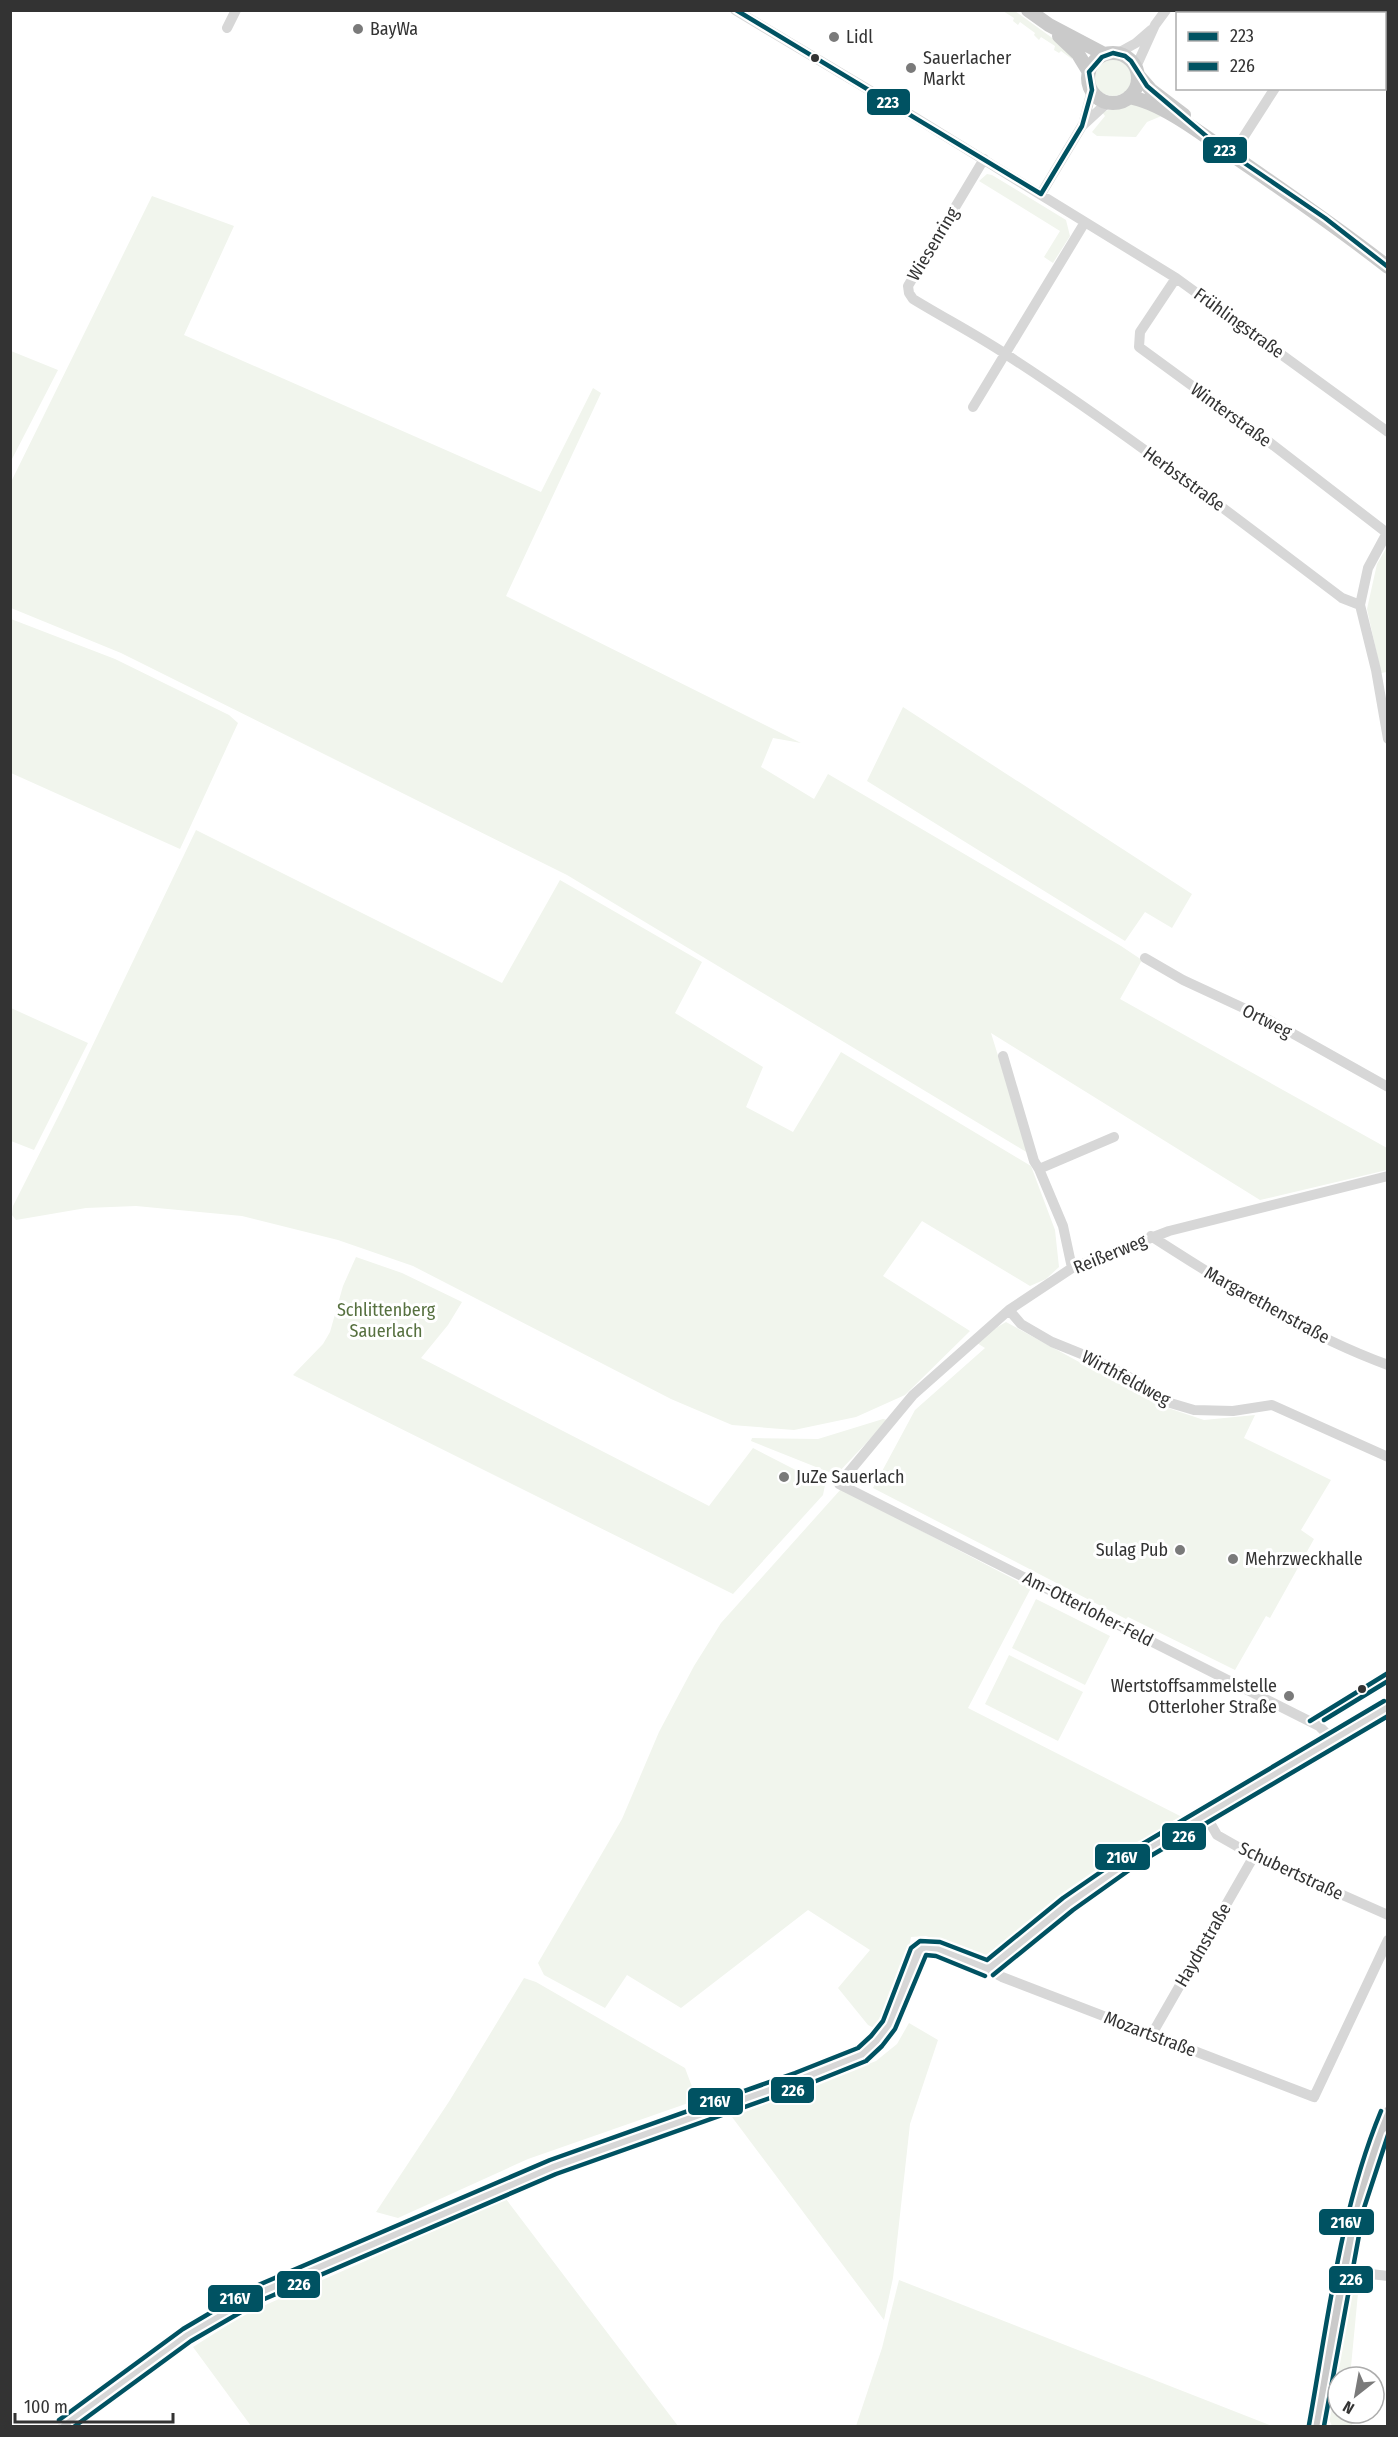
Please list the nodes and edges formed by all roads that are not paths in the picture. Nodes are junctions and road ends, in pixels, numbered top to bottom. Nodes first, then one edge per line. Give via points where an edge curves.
1 (236, 10) edge
2 (735, 10) edge
3 (1028, 10) edge
4 (1166, 10) edge
5 (1155, 25) junction
6 (1049, 26) junction
7 (227, 28) dead end
8 (1111, 54) junction
9 (1137, 71) junction
10 (1089, 72) junction
11 (1092, 90) junction
12 (1274, 90) edge
13 (1129, 97) junction
14 (1108, 102) junction
15 (1082, 126) junction
16 (1212, 141) junction
17 (1232, 155) junction
18 (984, 159) junction
19 (1041, 194) junction
20 (1085, 222) junction
21 (1388, 267) edge
22 (1176, 278) junction
23 (1006, 354) junction
24 (973, 407) dead end
25 (1388, 432) edge
26 (1387, 532) edge
27 (1360, 605) junction
28 (1388, 739) edge
29 (1145, 958) dead end
30 (1003, 1056) dead end
31 (1388, 1087) edge
32 (1114, 1137) dead end
33 (1039, 1169) junction
34 (1388, 1176) edge
35 (1151, 1236) junction
36 (1072, 1268) junction
37 (1009, 1310) junction
38 (1388, 1365) edge
39 (1388, 1457) edge
40 (839, 1484) joint
41 (1388, 1707) edge
42 (1332, 1739) junction
43 (1205, 1814) junction
44 (1254, 1856) junction
45 (1388, 1915) edge
46 (1388, 1940) edge
47 (988, 1969) junction
48 (1152, 2034) junction
49 (1388, 2114) edge
50 (1345, 2271) junction
51 (1388, 2276) edge
52 (63, 2427) edge
53 (1316, 2427) edge

1 - 7 street
2 - 18 street
3 - 6 main road
4 - 5 street
5 - 8 street via 1136,43
5 - 9 street
6 - 8 main road
6 - 10 main road
8 - 9 main road via 1131,61
8 - 10 main road via 1097,58
9 - 13 main road via 1136,88
9 - 16 main road via 1151,90
10 - 11 main road
11 - 14 main road
11 - 15 street
12 - 17 street
13 - 14 main road
13 - 16 main road via 1150,102
14 - 15 street
15 - 19 street
16 - 17 main road
17 - 21 main road via 1325,218
18 - 19 street
18 - 23 street, Wiesenring via 908,286 913,299
19 - 20 street
20 - 22 street, Frühlingstraße
20 - 23 street
22 - 25 street, Frühlingstraße
22 - 26 street, Winterstraße via 1140,332 1139,347
23 - 24 street
23 - 27 street, Herbststraße via 1186,479 1342,598
26 - 27 street via 1368,568
27 - 28 street
29 - 31 street, Ortweg via 1265,1018
30 - 33 street
32 - 33 street
33 - 36 street via 1064,1226
34 - 35 street, Reißerweg
35 - 36 street, Reißerweg
35 - 38 street, Margarethenstraße via 1271,1310
36 - 37 street, Reißerweg
37 - 39 street, Wirthfeldweg via 1021,1324 1131,1378 1167,1402 1194,1410 1233,1411 1272,1405
37 - 40 street, Reißerweg via 913,1395
40 - 42 street, Am-Otterloher-Feld via 1320,1726
41 - 42 street
42 - 43 street
43 - 44 street, Schubertstraße via 1217,1835
43 - 47 street via 1068,1904
44 - 45 street, Schubertstraße
44 - 48 street, Haydnstraße
46 - 48 street, Mozartstraße via 1314,2097
47 - 48 street, Mozartstraße
47 - 52 street, Mozartstraße via 924,1947 918,1951 889,2025 861,2054 554,2167 259,2293 187,2335
49 - 50 main road via 1362,2184
50 - 51 street
50 - 53 main road

